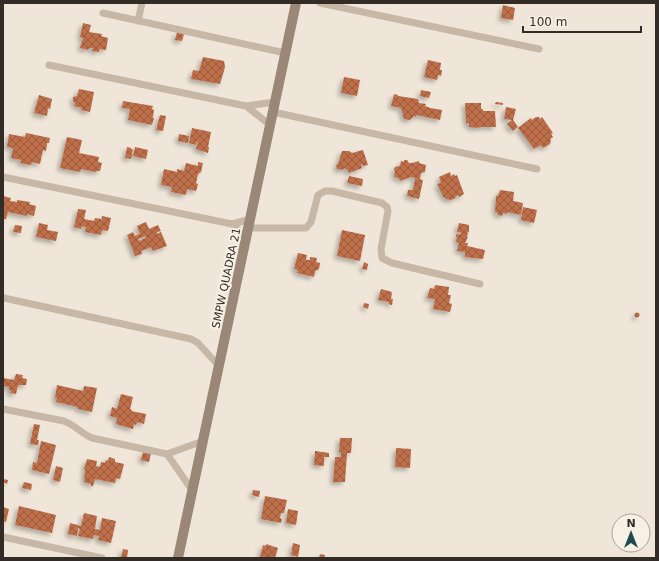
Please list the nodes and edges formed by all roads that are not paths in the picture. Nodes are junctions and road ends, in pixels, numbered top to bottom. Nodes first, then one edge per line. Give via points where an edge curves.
1 (142, 3) edge
2 (296, 3) edge
3 (320, 3) edge
4 (103, 13) dead end
5 (138, 21) junction
6 (539, 49) dead end
7 (285, 53) junction
8 (49, 65) dead end
9 (275, 102) junction
10 (246, 106) junction
11 (273, 112) junction
12 (270, 125) junction
13 (536, 169) dead end
14 (3, 177) edge
15 (232, 224) junction
16 (248, 228) junction
17 (480, 284) dead end
18 (4, 298) edge
19 (219, 366) junction
20 (3, 409) edge
21 (203, 441) junction
22 (167, 454) junction
23 (192, 490) junction
24 (3, 537) edge
25 (102, 558) edge
26 (178, 558) edge

1 - 5 street
2 - 7 street, SMPW QUADRA 21
3 - 6 street
4 - 5 street
5 - 7 street
7 - 9 street, SMPW QUADRA 21
8 - 10 street
9 - 10 street
9 - 11 street, SMPW QUADRA 21
10 - 12 street
11 - 12 street, SMPW QUADRA 21
11 - 13 street
12 - 16 street, SMPW QUADRA 21
14 - 15 street
15 - 16 street
15 - 16 street
16 - 17 street via 306,228 311,222 318,195 325,192 332,191 382,202 388,211 381,249 382,258 392,263
16 - 19 street, SMPW QUADRA 21
18 - 19 street via 191,339
19 - 21 street, SMPW QUADRA 21
20 - 22 street via 64,421 85,436
21 - 22 street
21 - 23 street, SMPW QUADRA 21
22 - 23 street
23 - 26 street, SMPW QUADRA 21
24 - 25 street

